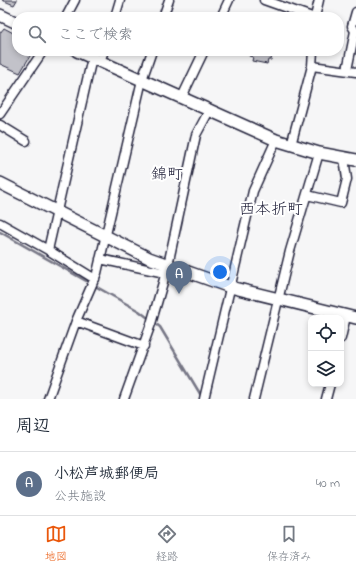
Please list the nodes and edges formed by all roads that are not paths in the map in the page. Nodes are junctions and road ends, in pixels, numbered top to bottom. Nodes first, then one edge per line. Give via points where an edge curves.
1 (75, 0) edge
2 (120, 0) edge
3 (168, 0) edge
4 (229, 0) edge
5 (264, 0) edge
6 (319, 0) edge
7 (69, 12) edge
8 (116, 12) edge
9 (164, 12) edge
10 (223, 12) edge
11 (298, 12) edge
12 (316, 12) edge
13 (356, 12) edge
14 (0, 15) edge
15 (12, 21) edge
16 (40, 56) edge
17 (150, 56) edge
18 (202, 56) edge
19 (313, 56) edge
20 (99, 57) edge
21 (312, 66) junction
22 (347, 70) junction
23 (356, 72) edge
24 (142, 80) junction
25 (182, 97) junction
26 (210, 109) junction
27 (0, 114) edge
28 (0, 125) edge
29 (276, 140) junction
30 (26, 141) dead end
31 (291, 145) junction
32 (319, 153) junction
33 (344, 158) junction
34 (356, 160) edge
35 (0, 183) edge
36 (307, 195) junction
37 (57, 212) junction
38 (0, 222) edge
39 (105, 236) junction
40 (48, 250) junction
41 (100, 259) junction
42 (166, 269) junction
43 (93, 282) junction
44 (230, 288) junction
45 (278, 300) junction
46 (351, 317) edge
47 (76, 321) junction
48 (344, 332) edge
49 (144, 346) junction
50 (329, 387) edge
51 (204, 397) edge
52 (48, 399) edge
53 (124, 399) edge
54 (254, 399) edge
55 (326, 399) edge

1 - 7 street
2 - 8 street
3 - 9 street
4 - 10 street
5 - 11 street
6 - 12 street
13 - 22 street
14 - 15 street
16 - 27 street
17 - 24 street
18 - 25 street
19 - 21 street
20 - 24 street
20 - 37 street
21 - 22 street
21 - 31 street
22 - 23 street
24 - 25 street
24 - 39 street
25 - 26 street
26 - 29 street
26 - 42 street via 196,135
28 - 30 street
29 - 31 street
29 - 44 street via 253,191
31 - 32 street
32 - 33 street
32 - 36 street
33 - 34 street
33 - 36 street via 347,179 341,203
35 - 37 street
36 - 45 street
37 - 39 street
37 - 40 street
38 - 40 street
39 - 41 street
39 - 42 street
40 - 43 street
41 - 42 street
41 - 43 street
42 - 44 street
42 - 49 street
43 - 47 street
44 - 45 street
44 - 51 street
45 - 46 street
45 - 54 street
46 - 48 street
47 - 49 street
47 - 52 street
49 - 53 street
50 - 55 street

